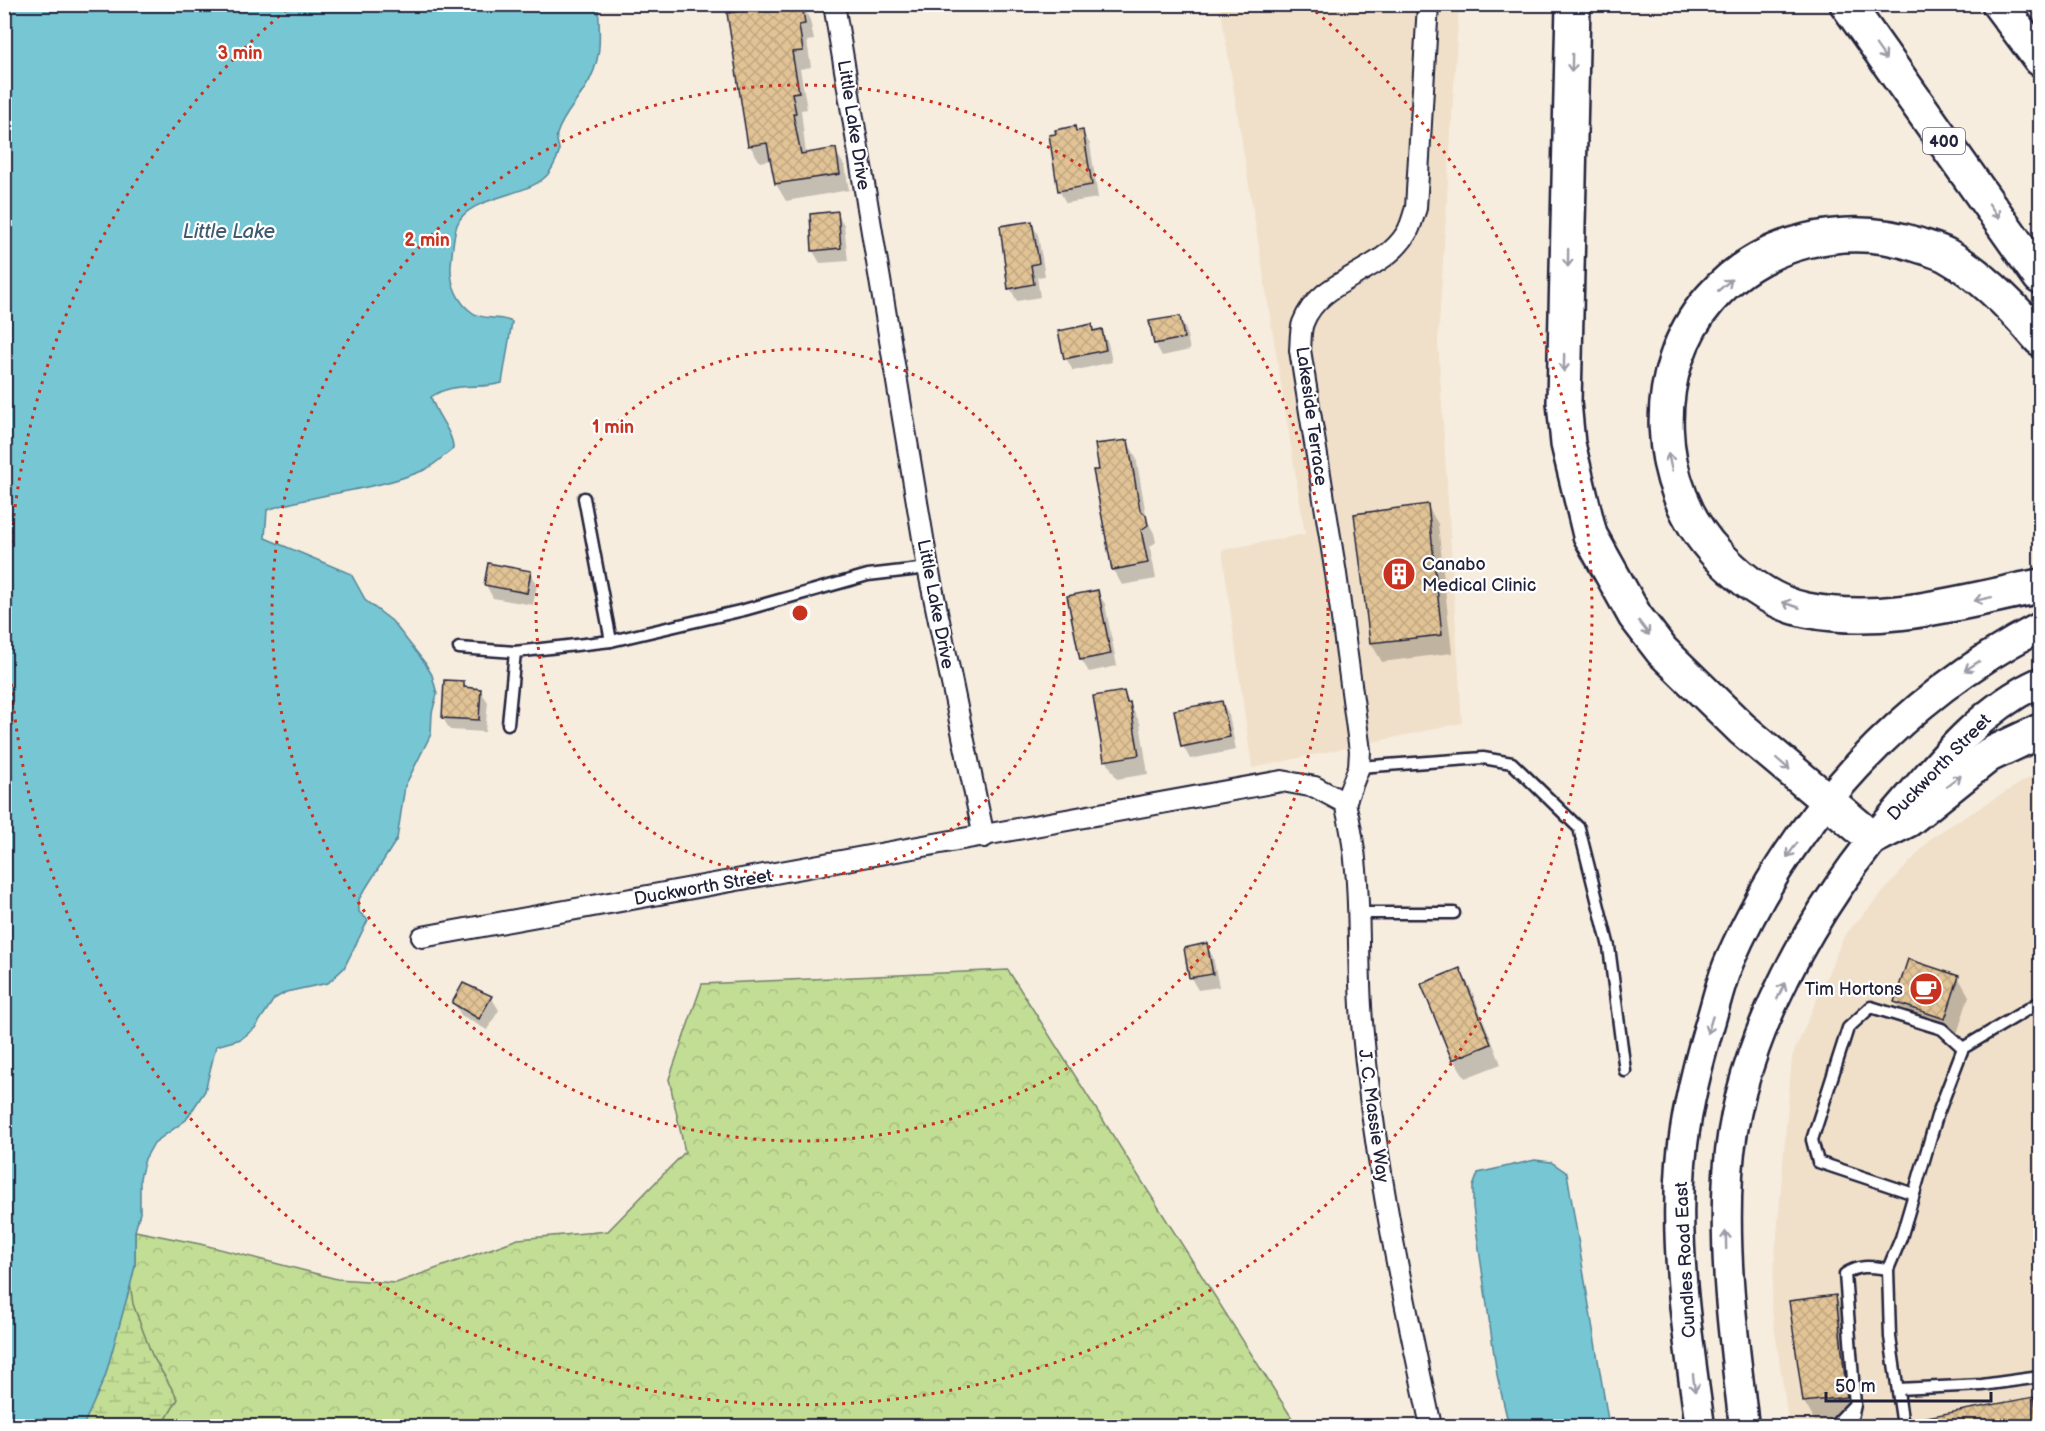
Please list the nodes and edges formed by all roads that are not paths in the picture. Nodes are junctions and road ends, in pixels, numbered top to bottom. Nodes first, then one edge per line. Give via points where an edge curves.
1 (834, 4) edge
2 (1428, 4) edge
3 (1573, 4) edge
4 (1847, 4) edge
5 (1999, 4) edge
6 (2010, 4) edge
7 (2040, 39) edge
8 (2040, 59) edge
9 (2040, 277) edge
10 (2040, 339) edge
11 (584, 498) dead end
12 (928, 568) junction
13 (2040, 586) edge
14 (2040, 627) edge
15 (611, 641) junction
16 (459, 648) dead end
17 (515, 652) junction
18 (2040, 682) edge
19 (508, 724) dead end
20 (2040, 731) edge
21 (1359, 767) junction
22 (1826, 802) junction
23 (1345, 803) junction
24 (984, 837) junction
25 (1872, 838) junction
26 (1360, 913) junction
27 (1454, 913) dead end
28 (422, 937) dead end
29 (2040, 1002) edge
30 (1963, 1048) junction
31 (1625, 1071) dead end
32 (1914, 1194) junction
33 (1888, 1269) junction
34 (2040, 1377) edge
35 (1739, 1386) junction
36 (1898, 1389) junction
37 (1855, 1404) junction
38 (1431, 1426) edge
39 (1700, 1426) edge
40 (1744, 1426) edge
41 (1755, 1426) edge
42 (1834, 1426) edge
43 (1850, 1426) edge
44 (1903, 1426) edge

1 - 12 street, Little Lake Drive
2 - 21 street, Lakeside Terrace via 1416,208 1407,233 1374,265 1327,292 1310,308 1302,325 1300,350 1336,573
3 -> 22 highway via 1564,402 1568,444 1590,535 1635,616 1662,651 1710,700
4 -> 9 highway, 400
5 - 8 highway
6 - 7 highway
13 -> 10 highway via 1916,611 1851,615 1782,602 1743,578 1698,531 1670,465 1665,419 1671,374 1692,325 1710,298 1738,274 1774,252 1816,238 1853,234 1892,237 1945,254 2023,318
11 - 15 lane
12 - 15 lane via 868,575 744,610
12 - 24 street, Little Lake Drive
14 -> 22 main road via 1977,662 1928,698 1872,750
15 - 17 lane
16 - 17 lane
17 - 19 lane
18 - 25 main road, Duckworth Street via 2002,703 1968,732
25 -> 20 highway via 1908,820 1989,755
21 - 23 street, Lakeside Terrace
21 - 31 lane via 1483,758 1512,763 1579,828 1609,947
22 - 25 highway
22 -> 39 main road, Cundles Road East via 1771,880 1733,955 1694,1077 1681,1163 1679,1213 1688,1338
23 - 24 street via 1315,787 1282,781
23 - 26 street, J. C. Massie Way via 1355,839
24 - 28 street, Duckworth Street
35 -> 25 main road via 1728,1299 1726,1226 1732,1137 1756,1049 1805,938
26 - 27 lane
26 - 38 street, J. C. Massie Way via 1362,1031 1390,1232
29 - 30 lane
30 - 32 lane via 1937,1116
30 - 32 lane via 1942,1029 1871,1007 1848,1028 1812,1140 1818,1162
32 - 33 lane
33 - 36 lane via 1890,1337
33 - 37 lane via 1869,1266 1845,1274
34 - 36 lane via 1982,1385
35 - 40 main road
35 - 41 main road
36 - 44 lane
37 - 42 lane
37 - 43 lane

